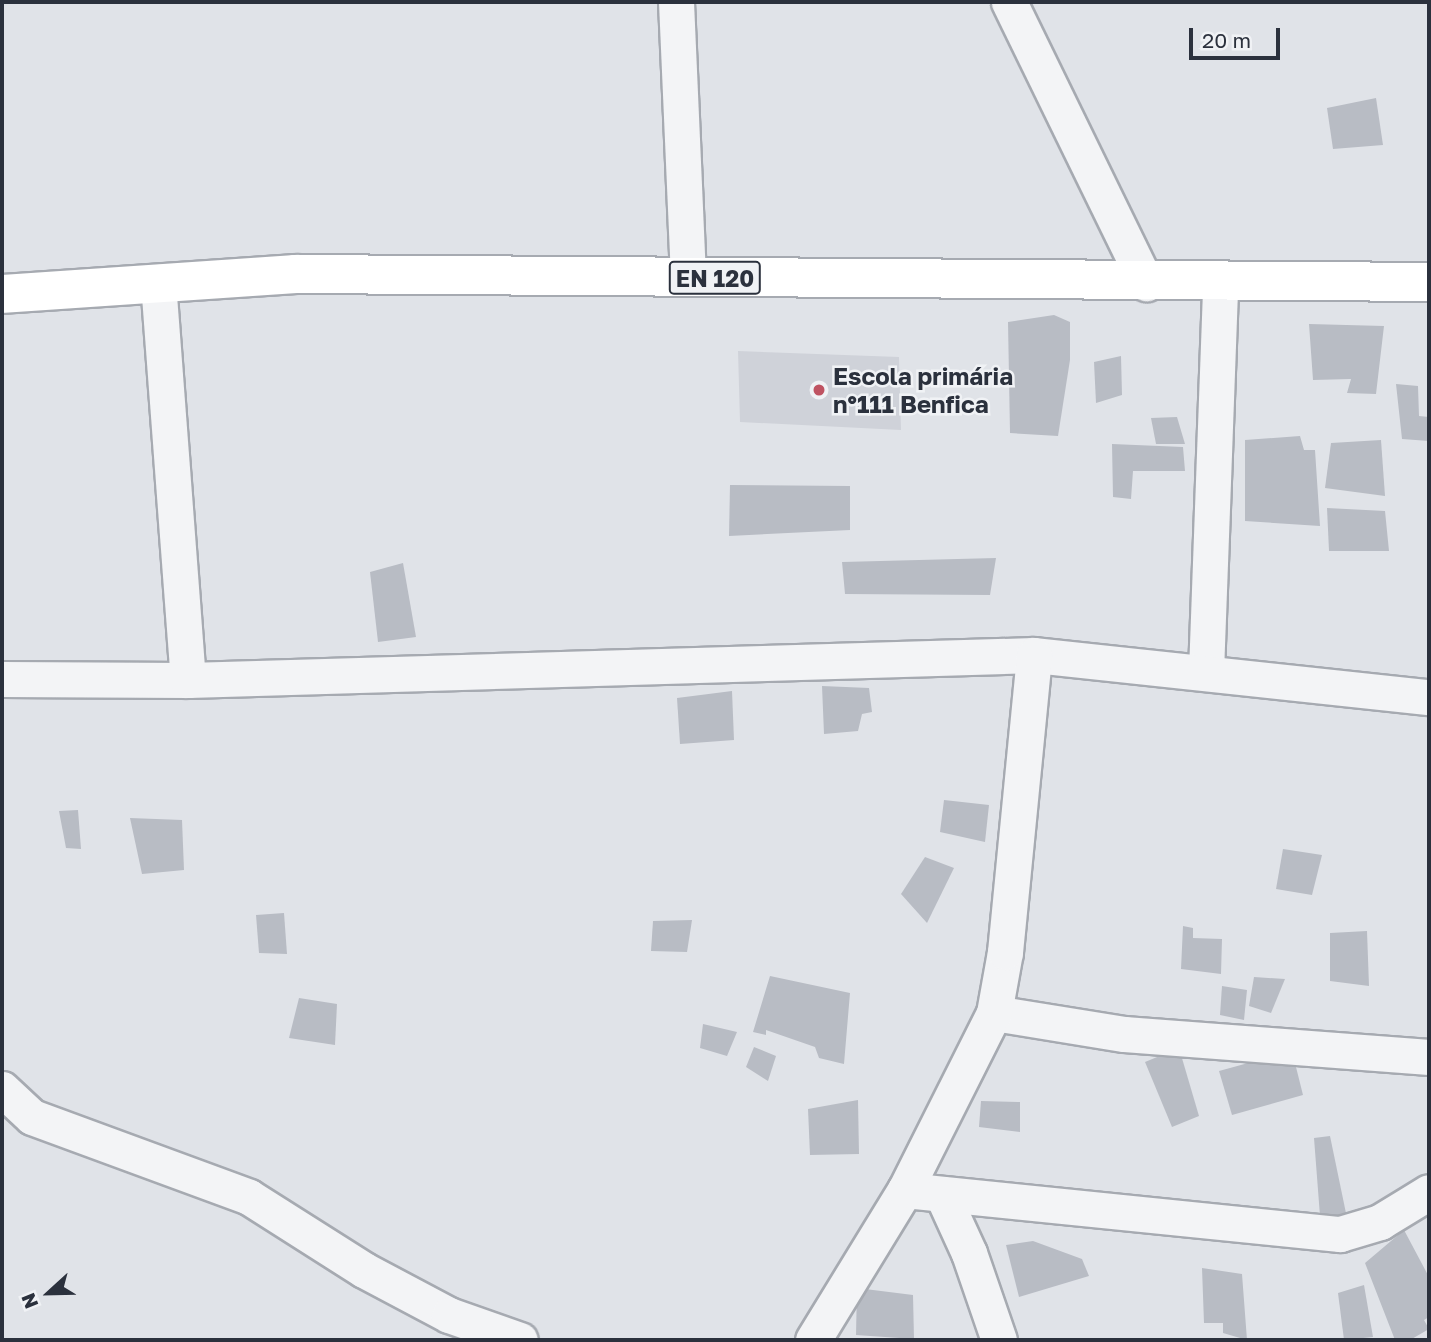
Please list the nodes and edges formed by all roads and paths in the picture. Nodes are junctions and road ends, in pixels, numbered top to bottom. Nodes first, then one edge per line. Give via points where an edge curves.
1 (676, 2) edge
2 (1009, 2) edge
3 (688, 278) junction
4 (1220, 281) junction
5 (158, 282) junction
6 (1429, 282) edge
7 (1146, 283) junction
8 (2, 294) edge
9 (1034, 655) junction
10 (1206, 672) junction
11 (2, 678) edge
12 (188, 680) junction
13 (1429, 697) edge
14 (993, 1013) junction
15 (1429, 1057) edge
16 (2, 1089) edge
17 (905, 1190) junction
18 (1429, 1192) edge
19 (942, 1194) junction
20 (520, 1340) edge
21 (813, 1340) edge
22 (999, 1340) edge

1 - 3 street
2 - 7 street
3 - 5 main road, EN 120 via 295,274
3 - 7 main road, EN 120 via 1079,277
4 - 6 main road, EN 120
4 - 7 main road, EN 120
4 - 10 street
5 - 8 main road, EN 120
5 - 12 street
9 - 10 street
9 - 12 street
9 - 14 street via 1005,952
10 - 13 street
11 - 12 street
14 - 15 street via 1124,1034
14 - 17 street
16 - 20 street via 32,1117 249,1197 364,1270 449,1315
17 - 19 street
17 - 21 street
18 - 19 street via 1380,1222 1340,1234
19 - 22 street via 970,1253

